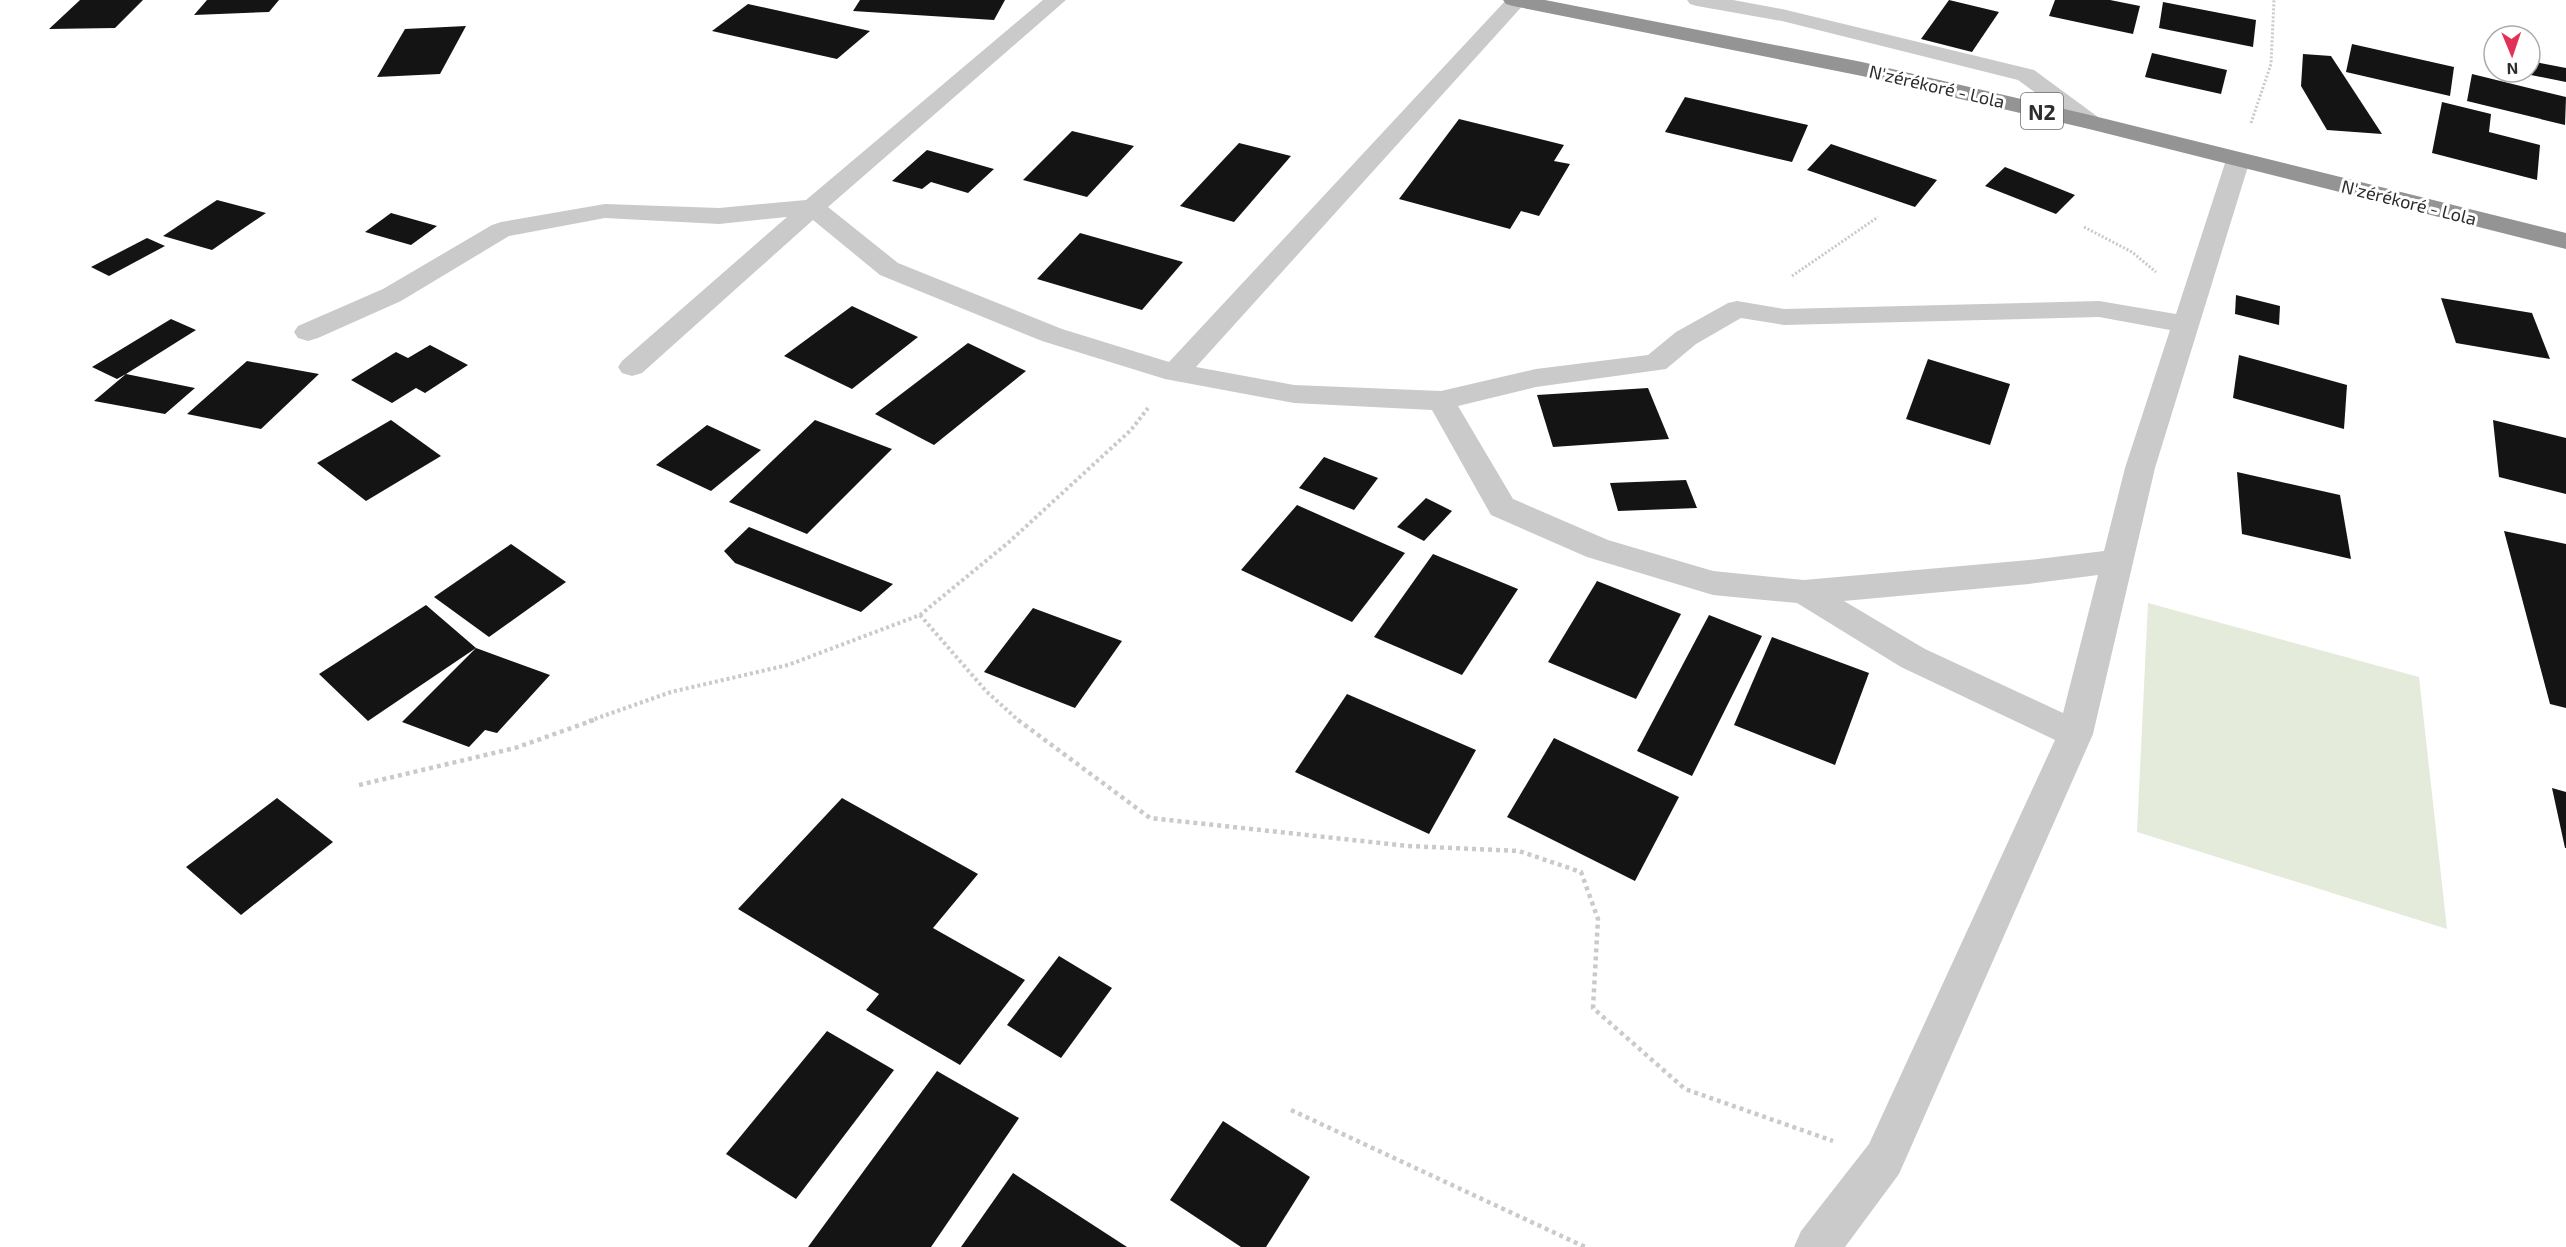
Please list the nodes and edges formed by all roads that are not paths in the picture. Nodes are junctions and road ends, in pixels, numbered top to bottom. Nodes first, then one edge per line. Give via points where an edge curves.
1 (1056, 0) edge
2 (1515, 0) edge
3 (1696, 0) edge
4 (2090, 122) junction
5 (2238, 160) junction
6 (813, 207) junction
7 (2566, 241) edge
8 (2190, 314) junction
9 (308, 332) dead end
10 (632, 367) dead end
11 (1175, 373) junction
12 (1441, 401) junction
13 (2117, 561) junction
14 (1804, 592) junction
15 (2075, 734) junction
16 (1817, 1247) edge

1 - 6 street
2 - 4 highway, N'zérékoré - Lola / N2 via 1862,69
2 - 11 street
3 - 4 street via 1782,15 2026,75
4 - 5 highway, N'zérékoré - Lola / N2
5 - 7 highway, N'zérékoré - Lola / N2
5 - 8 street
6 - 9 street via 719,216 605,211 501,230 392,295
6 - 10 street
6 - 11 street via 889,269 1052,335
8 - 12 street via 2099,309 1784,317 1737,309 1686,338 1656,363 1536,378
8 - 13 street via 2140,468
11 - 12 street via 1294,394
12 - 14 street via 1502,507 1598,549 1713,583
13 - 14 street
13 - 15 street
14 - 15 street via 1913,658
15 - 16 street via 1884,1159

